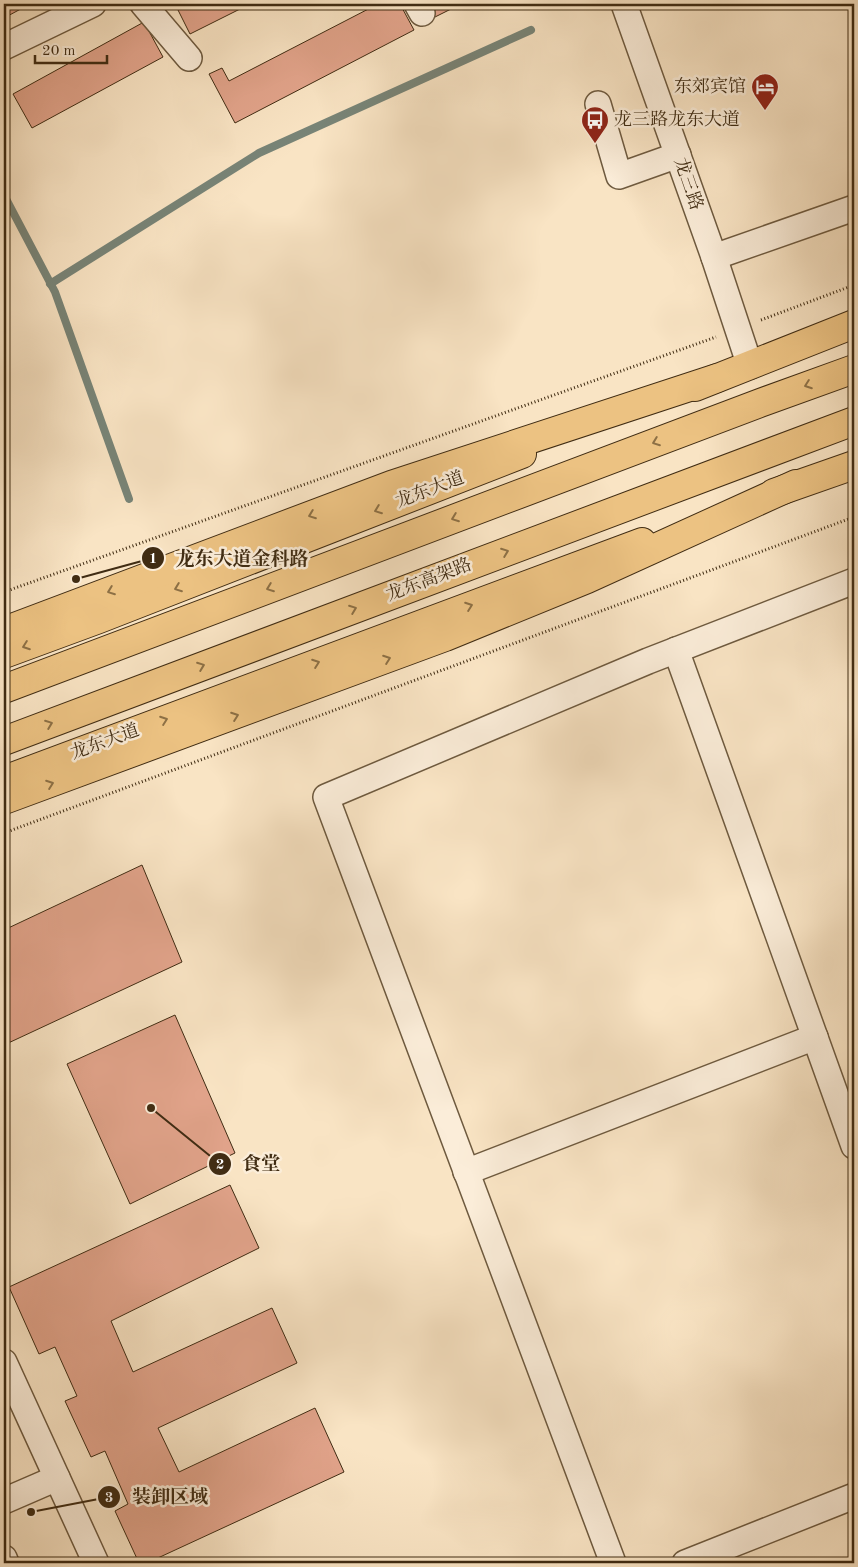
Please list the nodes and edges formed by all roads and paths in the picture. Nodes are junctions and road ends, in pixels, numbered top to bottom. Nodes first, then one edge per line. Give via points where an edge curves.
1 (93, 4) edge
2 (143, 4) edge
3 (624, 4) edge
4 (4, 48) edge
5 (190, 58) dead end
6 (598, 104) dead end
7 (678, 154) junction
8 (854, 208) edge
9 (714, 257) junction
10 (854, 285) edge
11 (854, 324) edge
12 (737, 329) junction
13 (750, 366) junction
14 (854, 368) edge
15 (717, 378) junction
16 (854, 421) edge
17 (854, 465) edge
18 (796, 484) junction
19 (854, 517) edge
20 (854, 581) edge
21 (4, 592) edge
22 (4, 631) edge
23 (676, 650) junction
24 (4, 654) edge
25 (4, 689) edge
26 (4, 741) edge
27 (4, 780) edge
28 (4, 800) edge
29 (4, 833) edge
30 (815, 1037) junction
31 (854, 1146) edge
32 (466, 1172) junction
33 (4, 1362) edge
34 (57, 1478) junction
35 (854, 1496) edge
36 (4, 1501) edge
37 (4, 1558) edge
38 (6, 1563) edge
39 (96, 1563) edge
40 (613, 1563) edge
41 (686, 1563) edge

1 - 4 street
2 - 5 street
3 - 7 street, 龙三路
6 - 7 street via 619,176
7 - 9 street, 龙三路
8 - 9 street
9 - 12 street, 龙三路
10 - 12 path
11 - 13 main road, 龙东大道
12 - 13 street, 龙三路
12 - 21 path
13 - 15 main road, 龙东大道
14 -> 25 main road
15 -> 22 main road via 391,485
15 -> 24 main road, 龙东大道
26 -> 16 main road, 龙东高架路
17 - 18 main road, 龙东大道
27 -> 18 main road, 龙东大道
28 -> 18 main road via 446,637 586,579
19 - 29 path
20 - 23 street
23 - 30 street
23 - 32 street via 326,797
30 - 31 street
30 - 32 street
32 - 40 street
33 - 34 street
34 - 36 street
34 - 39 street
35 - 41 street
37 - 38 street

